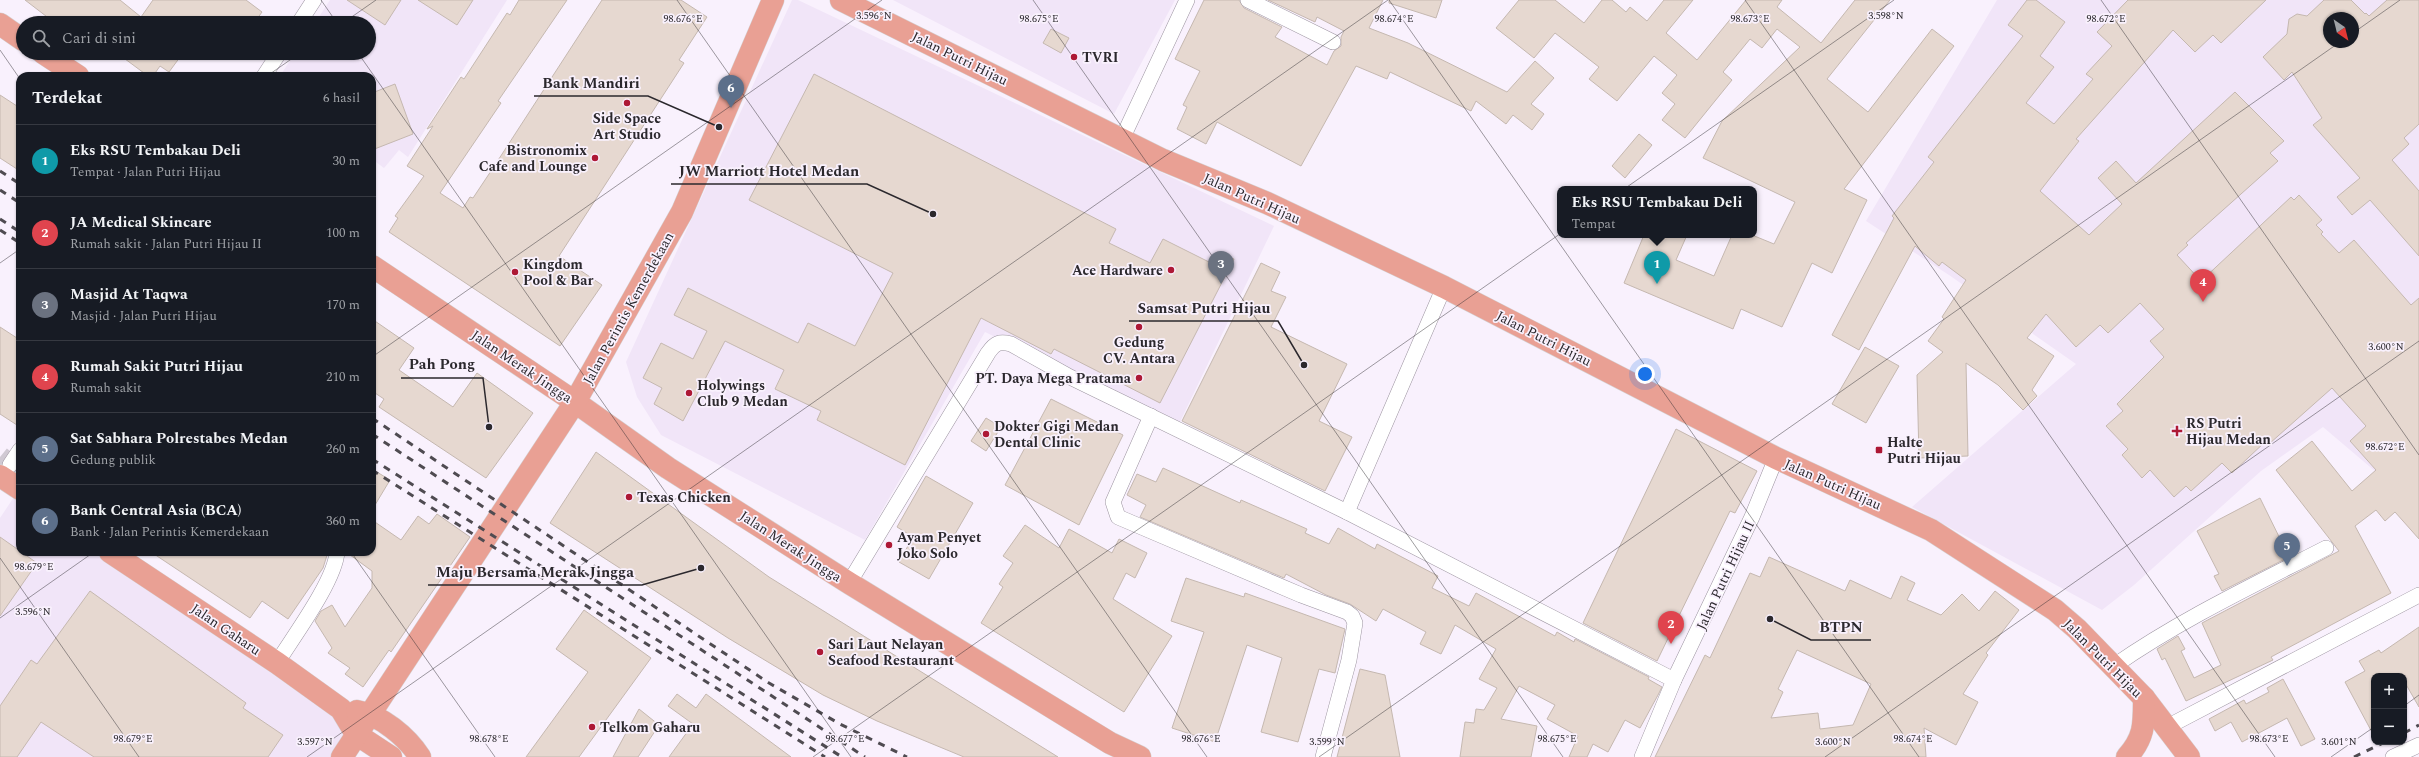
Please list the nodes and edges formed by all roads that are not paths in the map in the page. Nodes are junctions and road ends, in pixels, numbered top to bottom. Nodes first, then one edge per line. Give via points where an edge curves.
1 (314, 0) edge
2 (773, 0) edge
3 (841, 0) edge
4 (1187, 0) edge
5 (1248, 0) edge
6 (304, 16) edge
7 (0, 24) edge
8 (16, 35) edge
9 (1333, 42) dead end
10 (54, 60) edge
11 (274, 60) edge
12 (72, 72) edge
13 (267, 72) edge
14 (1122, 139) junction
15 (376, 269) edge
16 (1444, 287) junction
17 (575, 402) junction
18 (1151, 416) junction
19 (16, 455) edge
20 (1776, 458) junction
21 (5, 470) edge
22 (16, 484) edge
23 (1347, 512) junction
24 (2326, 548) dead end
25 (116, 556) edge
26 (336, 556) edge
27 (849, 583) junction
28 (2419, 595) edge
29 (277, 663) junction
30 (2114, 666) junction
31 (1674, 680) junction
32 (2144, 698) junction
33 (341, 709) junction
34 (371, 714) junction
35 (2167, 727) junction
36 (356, 734) junction
37 (2419, 745) edge
38 (342, 757) edge
39 (391, 757) edge
40 (420, 757) edge
41 (1140, 757) edge
42 (1323, 757) edge
43 (1642, 757) edge
44 (2127, 757) edge
45 (2190, 757) edge
46 (2393, 757) edge

1 - 6 street
2 - 17 main road, Jalan Perintis Kemerdekaan via 682,212
3 - 14 main road, Jalan Putri Hijau
4 - 14 street
5 - 9 street
7 - 8 main road
10 - 12 main road
11 - 13 street
14 - 16 main road, Jalan Putri Hijau via 1163,160 1267,203
15 - 17 main road, Jalan Merak Jingga
16 - 20 main road, Jalan Putri Hijau
16 - 23 street
17 - 27 main road, Jalan Merak Jingga via 668,468
17 - 34 main road, Jalan Perintis Kemerdekaan
18 - 23 street
18 - 27 street via 1070,377 1011,344 994,344
18 - 42 street via 1113,502 1118,517 1352,616 1356,622 1349,660
19 - 21 street
20 - 30 main road, Jalan Putri Hijau via 1931,530 2055,610
20 - 31 street, Jalan Putri Hijau II via 1752,517
21 - 22 main road
23 - 31 street
24 - 30 street via 2222,601
25 - 29 main road, Jalan Gaharu
26 - 29 street via 334,567 321,591
27 - 41 main road, Jalan Merak Jingga via 1110,743
28 - 35 street
29 - 33 main road, Jalan Gaharu
30 - 32 main road, Jalan Putri Hijau
31 - 43 street, Jalan Putri Hijau II
32 - 35 main road, Jalan Putri Hijau
32 - 44 main road via 2141,739
33 - 34 main road, Jalan Gaharu
33 - 36 main road, Jalan Gaharu
34 - 36 main road, Jalan Perintis Kemerdekaan
34 - 40 main road, Jalan Gaharu via 412,745
35 - 45 main road, Jalan Putri Hijau
36 - 38 main road, Jalan Perintis Kemerdekaan
36 - 39 main road, Jalan Gaharu
37 - 46 street

